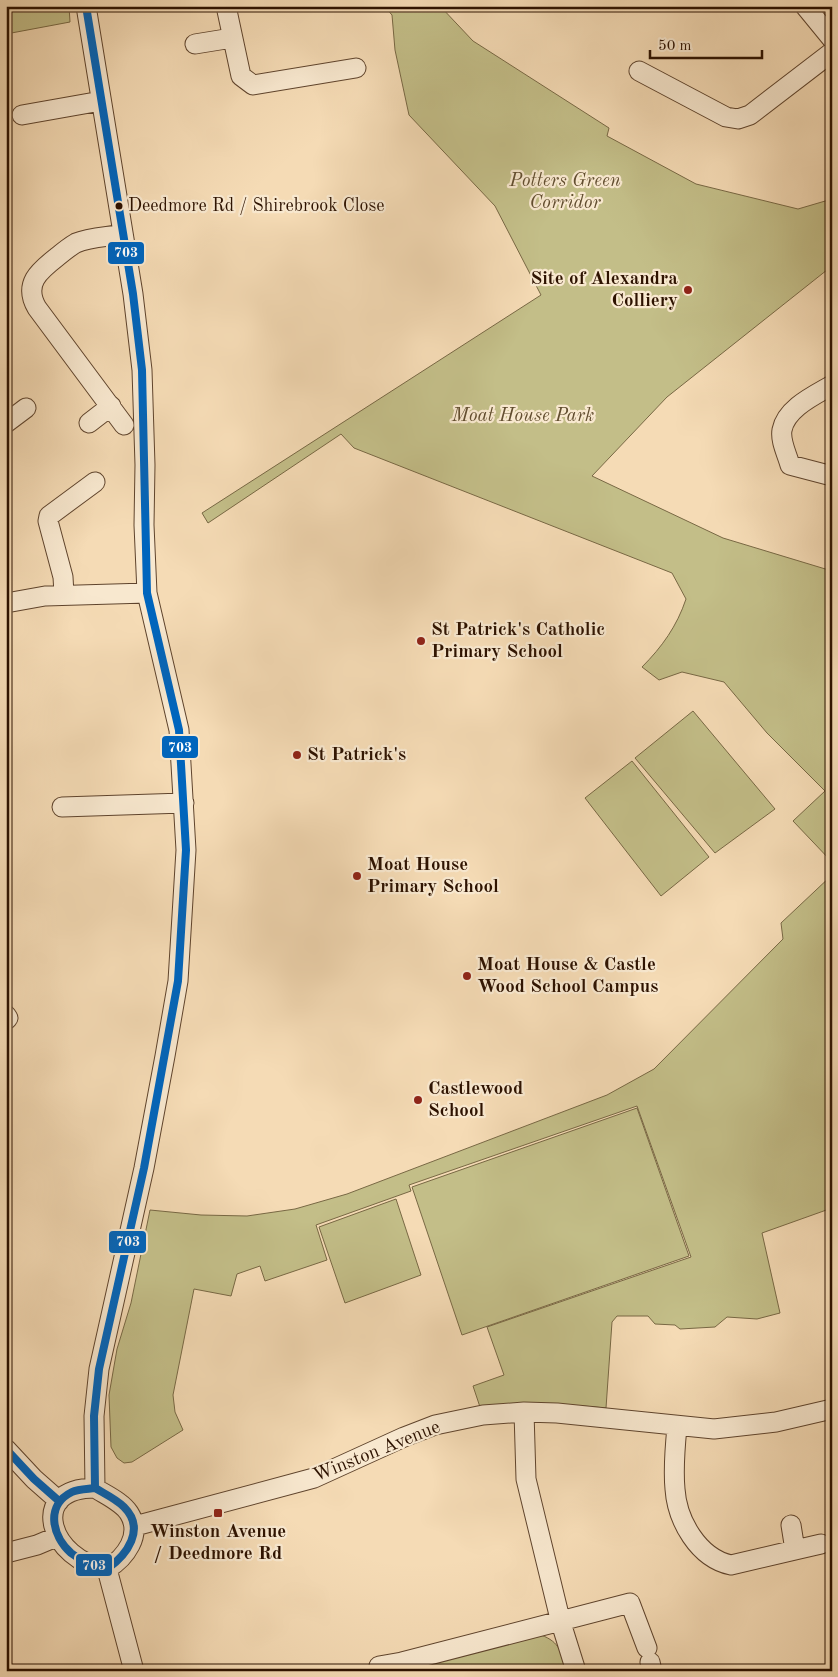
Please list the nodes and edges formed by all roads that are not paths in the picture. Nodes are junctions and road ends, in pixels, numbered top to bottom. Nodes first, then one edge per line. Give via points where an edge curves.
1 (86, 6) edge
2 (226, 6) edge
3 (805, 6) edge
4 (232, 38) junction
5 (832, 38) edge
6 (195, 44) dead end
7 (832, 52) edge
8 (356, 68) dead end
9 (639, 71) dead end
10 (101, 101) junction
11 (22, 115) dead end
12 (122, 234) junction
13 (832, 385) edge
14 (111, 406) junction
15 (26, 408) dead end
16 (6, 423) edge
17 (89, 423) dead end
18 (124, 424) dead end
19 (832, 476) edge
20 (95, 482) dead end
21 (148, 593) junction
22 (64, 594) junction
23 (6, 603) edge
24 (184, 803) junction
25 (62, 807) dead end
26 (6, 1015) edge
27 (6, 1020) edge
28 (832, 1409) edge
29 (524, 1412) junction
30 (677, 1427) junction
31 (6, 1449) edge
32 (95, 1488) junction
33 (59, 1501) junction
34 (791, 1525) dead end
35 (134, 1526) junction
36 (56, 1537) junction
37 (821, 1544) dead end
38 (795, 1550) junction
39 (6, 1553) edge
40 (107, 1569) junction
41 (561, 1622) junction
42 (650, 1660) edge
43 (379, 1666) dead end
44 (403, 1666) edge
45 (134, 1671) edge
46 (576, 1671) edge

1 - 10 street
2 - 4 street
3 - 5 street
4 - 6 street
4 - 8 street via 241,76 252,86
7 - 9 street via 750,115 738,119 712,111
10 - 11 street
10 - 12 street
12 - 14 street via 70,247 39,271 31,290 37,308
12 - 21 street via 142,370
13 - 19 street via 801,404 788,417 782,430 790,464
14 - 17 street
14 - 18 street
15 - 16 street
20 - 22 street via 50,516 48,521 64,577
21 - 22 street
21 - 24 street via 178,730
22 - 23 street
24 - 25 street
24 - 32 street via 186,850 178,980 144,1168 100,1369 94,1416
26 - 27 street
28 - 30 street, Winston Avenue via 745,1427
29 - 30 street, Winston Avenue
29 - 35 street, Winston Avenue via 435,1426 314,1478
29 - 41 street via 526,1479
30 - 38 street via 676,1499 686,1527 702,1550 731,1565
31 - 33 street
32 - 33 street via 77,1489
32 - 35 street via 129,1513
33 - 36 street via 52,1525
34 - 38 street
35 - 40 street via 126,1553
36 - 39 street
36 - 40 street via 87,1563
37 - 38 street
40 - 45 street
41 - 42 street via 630,1603
41 - 44 street
41 - 46 street
43 - 44 street

